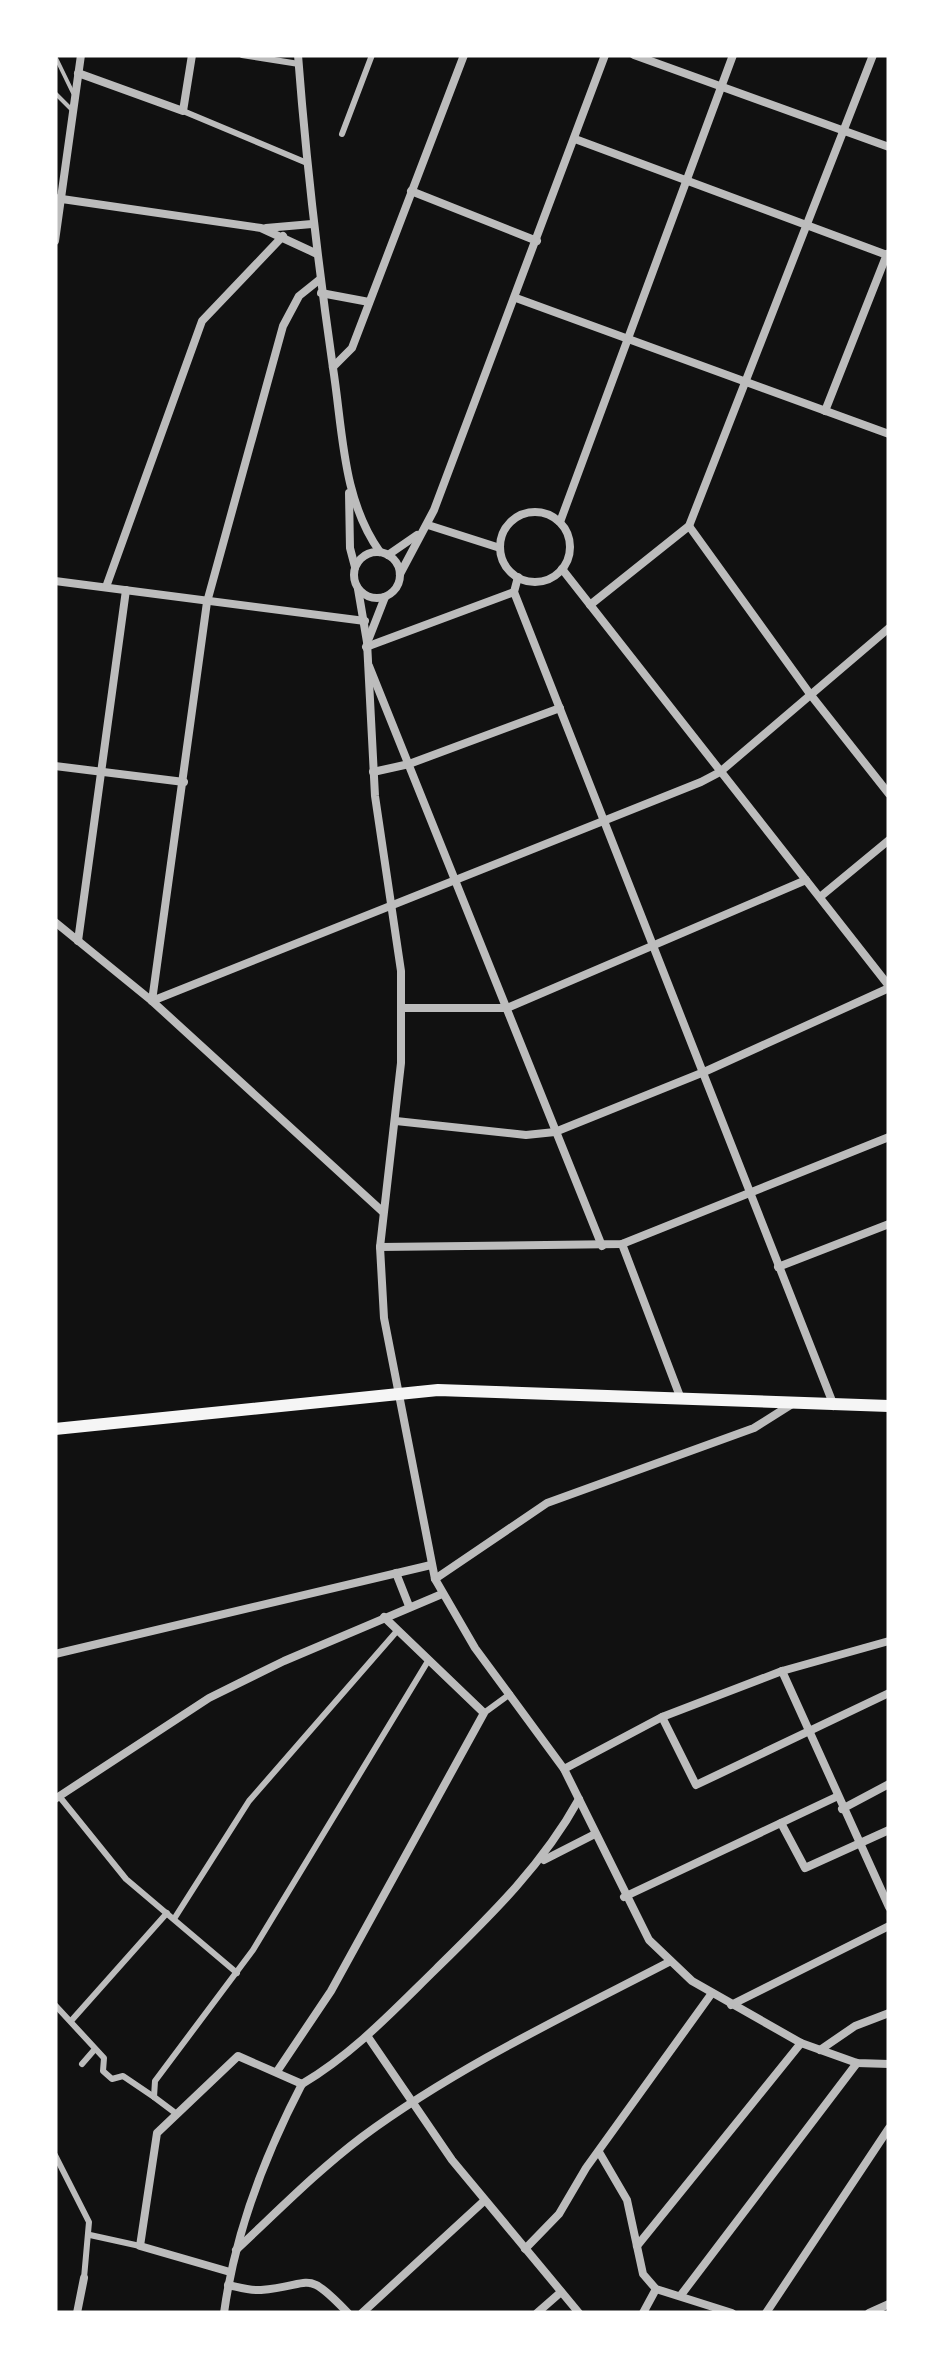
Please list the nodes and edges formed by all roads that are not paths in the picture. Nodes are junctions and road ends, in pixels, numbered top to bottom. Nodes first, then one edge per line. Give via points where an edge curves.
1 (81, 55) edge
2 (192, 55) edge
3 (242, 55) edge
4 (372, 55) edge
5 (464, 55) edge
6 (605, 55) edge
7 (634, 55) edge
8 (733, 55) edge
9 (873, 55) edge
10 (55, 56) edge
11 (298, 59) edge
12 (78, 74) junction
13 (721, 88) junction
14 (55, 93) edge
15 (75, 98) junction
16 (183, 111) junction
17 (74, 112) junction
18 (844, 130) junction
19 (342, 134) dead end
20 (576, 139) junction
21 (889, 147) edge
22 (307, 163) junction
23 (687, 181) junction
24 (411, 191) junction
25 (58, 198) edge
26 (312, 224) junction
27 (808, 226) junction
28 (262, 228) junction
29 (283, 236) junction
30 (55, 241) edge
31 (536, 241) junction
32 (315, 253) junction
33 (888, 253) edge
34 (319, 280) junction
35 (321, 293) junction
36 (516, 298) junction
37 (369, 302) junction
38 (627, 340) junction
39 (333, 366) junction
40 (746, 383) junction
41 (824, 411) junction
42 (889, 434) edge
43 (349, 483) junction
44 (560, 522) junction
45 (689, 526) junction
46 (426, 527) junction
47 (500, 548) junction
48 (384, 553) junction
49 (355, 567) junction
50 (562, 569) junction
51 (400, 574) junction
52 (518, 577) junction
53 (55, 581) edge
54 (106, 587) junction
55 (358, 589) junction
56 (126, 590) junction
57 (514, 592) junction
58 (385, 597) junction
59 (208, 602) junction
60 (590, 606) junction
61 (365, 621) junction
62 (889, 628) edge
63 (367, 644) junction
64 (366, 659) junction
65 (810, 694) junction
66 (560, 708) junction
67 (409, 764) junction
68 (55, 766) edge
69 (100, 772) junction
70 (373, 772) junction
71 (720, 772) junction
72 (184, 782) junction
73 (889, 794) edge
74 (604, 822) junction
75 (889, 840) edge
76 (806, 880) junction
77 (456, 882) junction
78 (820, 898) junction
79 (392, 908) junction
80 (55, 922) edge
81 (78, 940) junction
82 (655, 947) junction
83 (889, 987) edge
84 (152, 1001) junction
85 (402, 1008) junction
86 (507, 1008) junction
87 (704, 1072) junction
88 (396, 1121) junction
89 (555, 1132) junction
90 (889, 1137) edge
91 (749, 1190) junction
92 (384, 1212) junction
93 (889, 1224) edge
94 (622, 1244) junction
95 (602, 1246) junction
96 (380, 1247) junction
97 (778, 1266) junction
98 (399, 1392) junction
99 (681, 1399) junction
100 (792, 1404) junction
101 (834, 1406) junction
102 (889, 1406) edge
103 (55, 1430) edge
104 (431, 1565) junction
105 (396, 1573) junction
106 (435, 1580) junction
107 (442, 1594) junction
108 (409, 1606) junction
109 (384, 1617) junction
110 (396, 1631) junction
111 (889, 1642) edge
112 (55, 1654) edge
113 (428, 1661) junction
114 (782, 1671) junction
115 (889, 1693) edge
116 (510, 1694) junction
117 (484, 1713) junction
118 (662, 1716) junction
119 (809, 1734) junction
120 (564, 1770) junction
121 (889, 1784) edge
122 (836, 1797) junction
123 (57, 1798) edge
124 (579, 1799) junction
125 (842, 1809) junction
126 (781, 1823) junction
127 (889, 1830) edge
128 (595, 1834) junction
129 (858, 1843) junction
130 (540, 1863) junction
131 (624, 1896) junction
132 (889, 1907) edge
133 (170, 1916) junction
134 (889, 1926) edge
135 (669, 1962) junction
136 (237, 1973) junction
137 (712, 1993) junction
138 (731, 2005) junction
139 (55, 2006) edge
140 (889, 2013) edge
141 (71, 2021) junction
142 (368, 2037) junction
143 (801, 2043) junction
144 (95, 2048) junction
145 (820, 2050) junction
146 (857, 2063) junction
147 (82, 2064) dead end
148 (889, 2064) edge
149 (278, 2070) junction
150 (302, 2084) junction
151 (154, 2097) junction
152 (414, 2101) junction
153 (174, 2112) junction
154 (889, 2128) edge
155 (598, 2152) junction
156 (55, 2156) edge
157 (484, 2201) junction
158 (90, 2235) junction
159 (140, 2246) junction
160 (637, 2246) junction
161 (525, 2249) junction
162 (236, 2250) junction
163 (230, 2272) junction
164 (84, 2278) joint
165 (228, 2285) junction
166 (656, 2289) junction
167 (561, 2292) junction
168 (681, 2295) junction
169 (889, 2304) edge
170 (76, 2313) edge
171 (224, 2313) edge
172 (348, 2313) edge
173 (362, 2313) edge
174 (537, 2313) edge
175 (580, 2313) edge
176 (643, 2313) edge
177 (732, 2313) edge
178 (766, 2313) edge
179 (869, 2313) edge

1 - 12 street
2 - 16 street
3 - 11 street
4 - 19 street
5 - 24 street
6 - 20 street
7 - 13 street
8 - 13 street
9 - 18 street
10 - 15 lane
11 - 22 street
12 - 15 street
12 - 16 street
13 - 18 street
13 - 23 street
14 - 17 lane
15 - 17 street
16 - 22 street
17 - 25 street
18 - 21 street
18 - 27 street
20 - 23 street
20 - 31 street
22 - 26 street
23 - 27 street
23 - 38 street
24 - 31 street
24 - 37 street
25 - 28 street
25 - 30 street
26 - 28 street
26 - 32 street
27 - 33 street
27 - 40 street
28 - 29 street
29 - 32 street
29 - 54 street via 202,321
31 - 36 street
32 - 34 street
33 - 41 street
34 - 35 street
34 - 59 street via 299,296 283,326
35 - 37 street
35 - 39 street
36 - 38 street
36 - 46 street
37 - 39 street via 352,348
38 - 40 street
38 - 44 street
39 - 43 street
40 - 41 street
40 - 45 street
41 - 42 street
43 - 48 street via 367,534
43 - 49 street
44 - 47 street via 542,512 521,514 505,528
44 - 50 street via 570,545
45 - 60 street
45 - 65 street
46 - 47 street
46 - 48 street
46 - 51 street
47 - 52 street
48 - 49 street via 365,555
48 - 51 street
49 - 55 street
50 - 52 street via 546,580
50 - 60 street
51 - 58 street
52 - 57 street
53 - 54 street
54 - 56 street
55 - 58 street
55 - 61 street
56 - 59 street
56 - 69 street
57 - 63 street
57 - 66 street
58 - 63 street
59 - 61 street
59 - 72 street
60 - 71 street
61 - 63 street
62 - 65 street
63 - 64 street
64 - 67 street
64 - 70 street
65 - 71 street
65 - 73 street
66 - 67 street
66 - 74 street
67 - 70 street
67 - 77 street
68 - 69 street
69 - 72 street
69 - 81 street
70 - 79 street
71 - 74 street
71 - 76 street
72 - 84 street
74 - 77 street
74 - 82 street
75 - 78 street
76 - 78 street
76 - 82 street
77 - 79 street
77 - 86 street
78 - 83 street
79 - 84 street
79 - 85 street
80 - 81 street
81 - 84 street
82 - 86 street
82 - 87 street
83 - 87 street
84 - 92 street
85 - 86 street
85 - 88 street
86 - 89 street
87 - 89 street
87 - 91 street
88 - 89 street
88 - 92 street
89 - 95 street
90 - 91 street
91 - 94 street
91 - 97 street
92 - 96 street
93 - 97 street
94 - 95 street
94 - 99 street
95 - 96 street
96 - 98 street via 384,1318
97 - 101 street
98 - 99 main road
98 - 103 main road
98 - 104 street
99 - 100 main road
100 - 101 main road
100 - 106 street via 754,1428 548,1502
101 - 102 main road
104 - 105 street
104 - 106 street
105 - 108 street
105 - 112 street
106 - 107 street
107 - 108 street
107 - 116 street
108 - 109 street
109 - 110 street
109 - 123 street via 209,1698
110 - 113 street
110 - 133 street via 248,1801
111 - 114 street
113 - 117 street
113 - 136 street
114 - 118 street
114 - 119 street
115 - 119 street
116 - 117 street
116 - 120 street
117 - 149 street via 341,1974
118 - 119 street via 696,1784
118 - 120 street
119 - 122 street
120 - 124 street
121 - 125 street
122 - 125 street
122 - 126 street
123 - 133 street via 122,1875
124 - 128 street
124 - 130 street
125 - 129 street
126 - 129 street via 805,1868
126 - 131 street
127 - 129 street
128 - 130 street
128 - 131 street
129 - 132 street
130 - 142 street
131 - 135 street
133 - 136 street
133 - 141 street
134 - 138 street
135 - 137 street
135 - 152 street
136 - 151 street via 155,2082
137 - 138 street
137 - 155 street
138 - 143 street
139 - 141 street
140 - 145 street
141 - 144 street
142 - 150 street
142 - 152 street
143 - 145 street
143 - 160 street
144 - 147 street
144 - 151 street via 112,2079 124,2076
145 - 146 street
146 - 148 street
146 - 168 street
149 - 150 street
149 - 153 street via 245,2056 231,2060
150 - 162 street via 277,2132
151 - 153 street
152 - 157 street
152 - 162 street via 360,2139
153 - 159 street via 157,2133
154 - 178 street
155 - 160 street via 627,2200
155 - 161 street via 559,2214
156 - 158 street
157 - 161 street
157 - 173 street
158 - 159 street
158 - 164 street
159 - 163 street
160 - 166 street
161 - 167 street
162 - 163 street
163 - 165 street
164 - 170 street
165 - 171 street
165 - 172 street via 260,2290 314,2282
166 - 168 street
166 - 176 street
167 - 174 street
167 - 175 street
168 - 177 street
169 - 179 street

